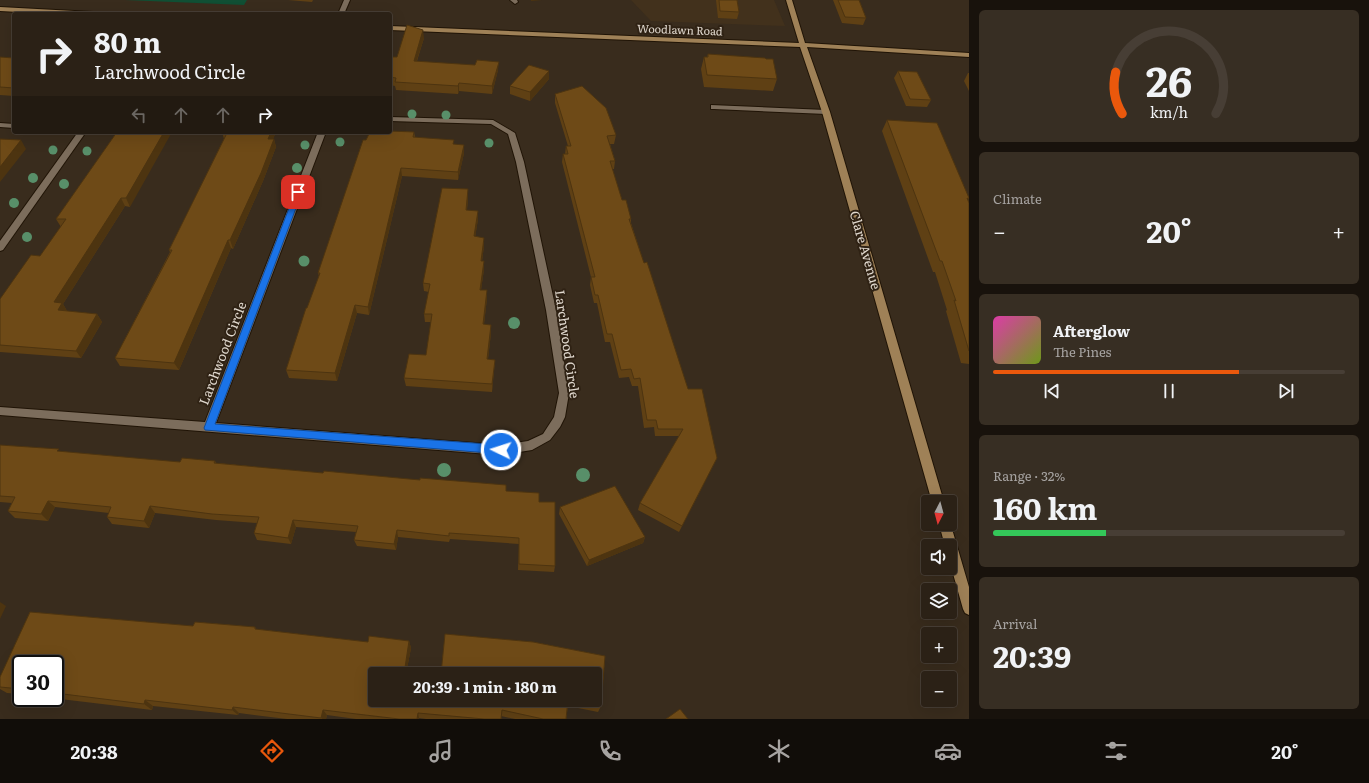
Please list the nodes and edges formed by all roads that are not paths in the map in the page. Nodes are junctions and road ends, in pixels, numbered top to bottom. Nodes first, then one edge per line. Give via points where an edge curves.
1 (347, 0) edge
2 (789, 0) edge
3 (0, 9) edge
4 (56, 12) edge
5 (342, 12) edge
6 (392, 28) edge
7 (803, 45) junction
8 (969, 55) edge
9 (714, 107) dead end
10 (826, 112) junction
11 (392, 119) edge
12 (0, 125) edge
13 (12, 126) edge
14 (81, 134) edge
15 (321, 134) edge
16 (0, 248) edge
17 (0, 411) edge
18 (209, 428) junction
19 (936, 495) edge
20 (946, 531) edge
21 (967, 594) edge
22 (969, 609) edge

1 - 5 street
2 - 7 main road, Clare Avenue
3 - 4 main road
6 - 7 main road, Woodlawn Road
7 - 8 main road, Woodlawn Road
7 - 10 main road, Clare Avenue
9 - 10 street
10 - 19 main road, Clare Avenue
11 - 18 street, Larchwood Circle via 492,122 511,133 520,162 551,310 564,393 559,419 549,436 533,445 501,450
12 - 13 street
14 - 16 street
15 - 18 street, Larchwood Circle
17 - 18 street, Larchwood Circle
20 - 21 main road
21 - 22 main road

